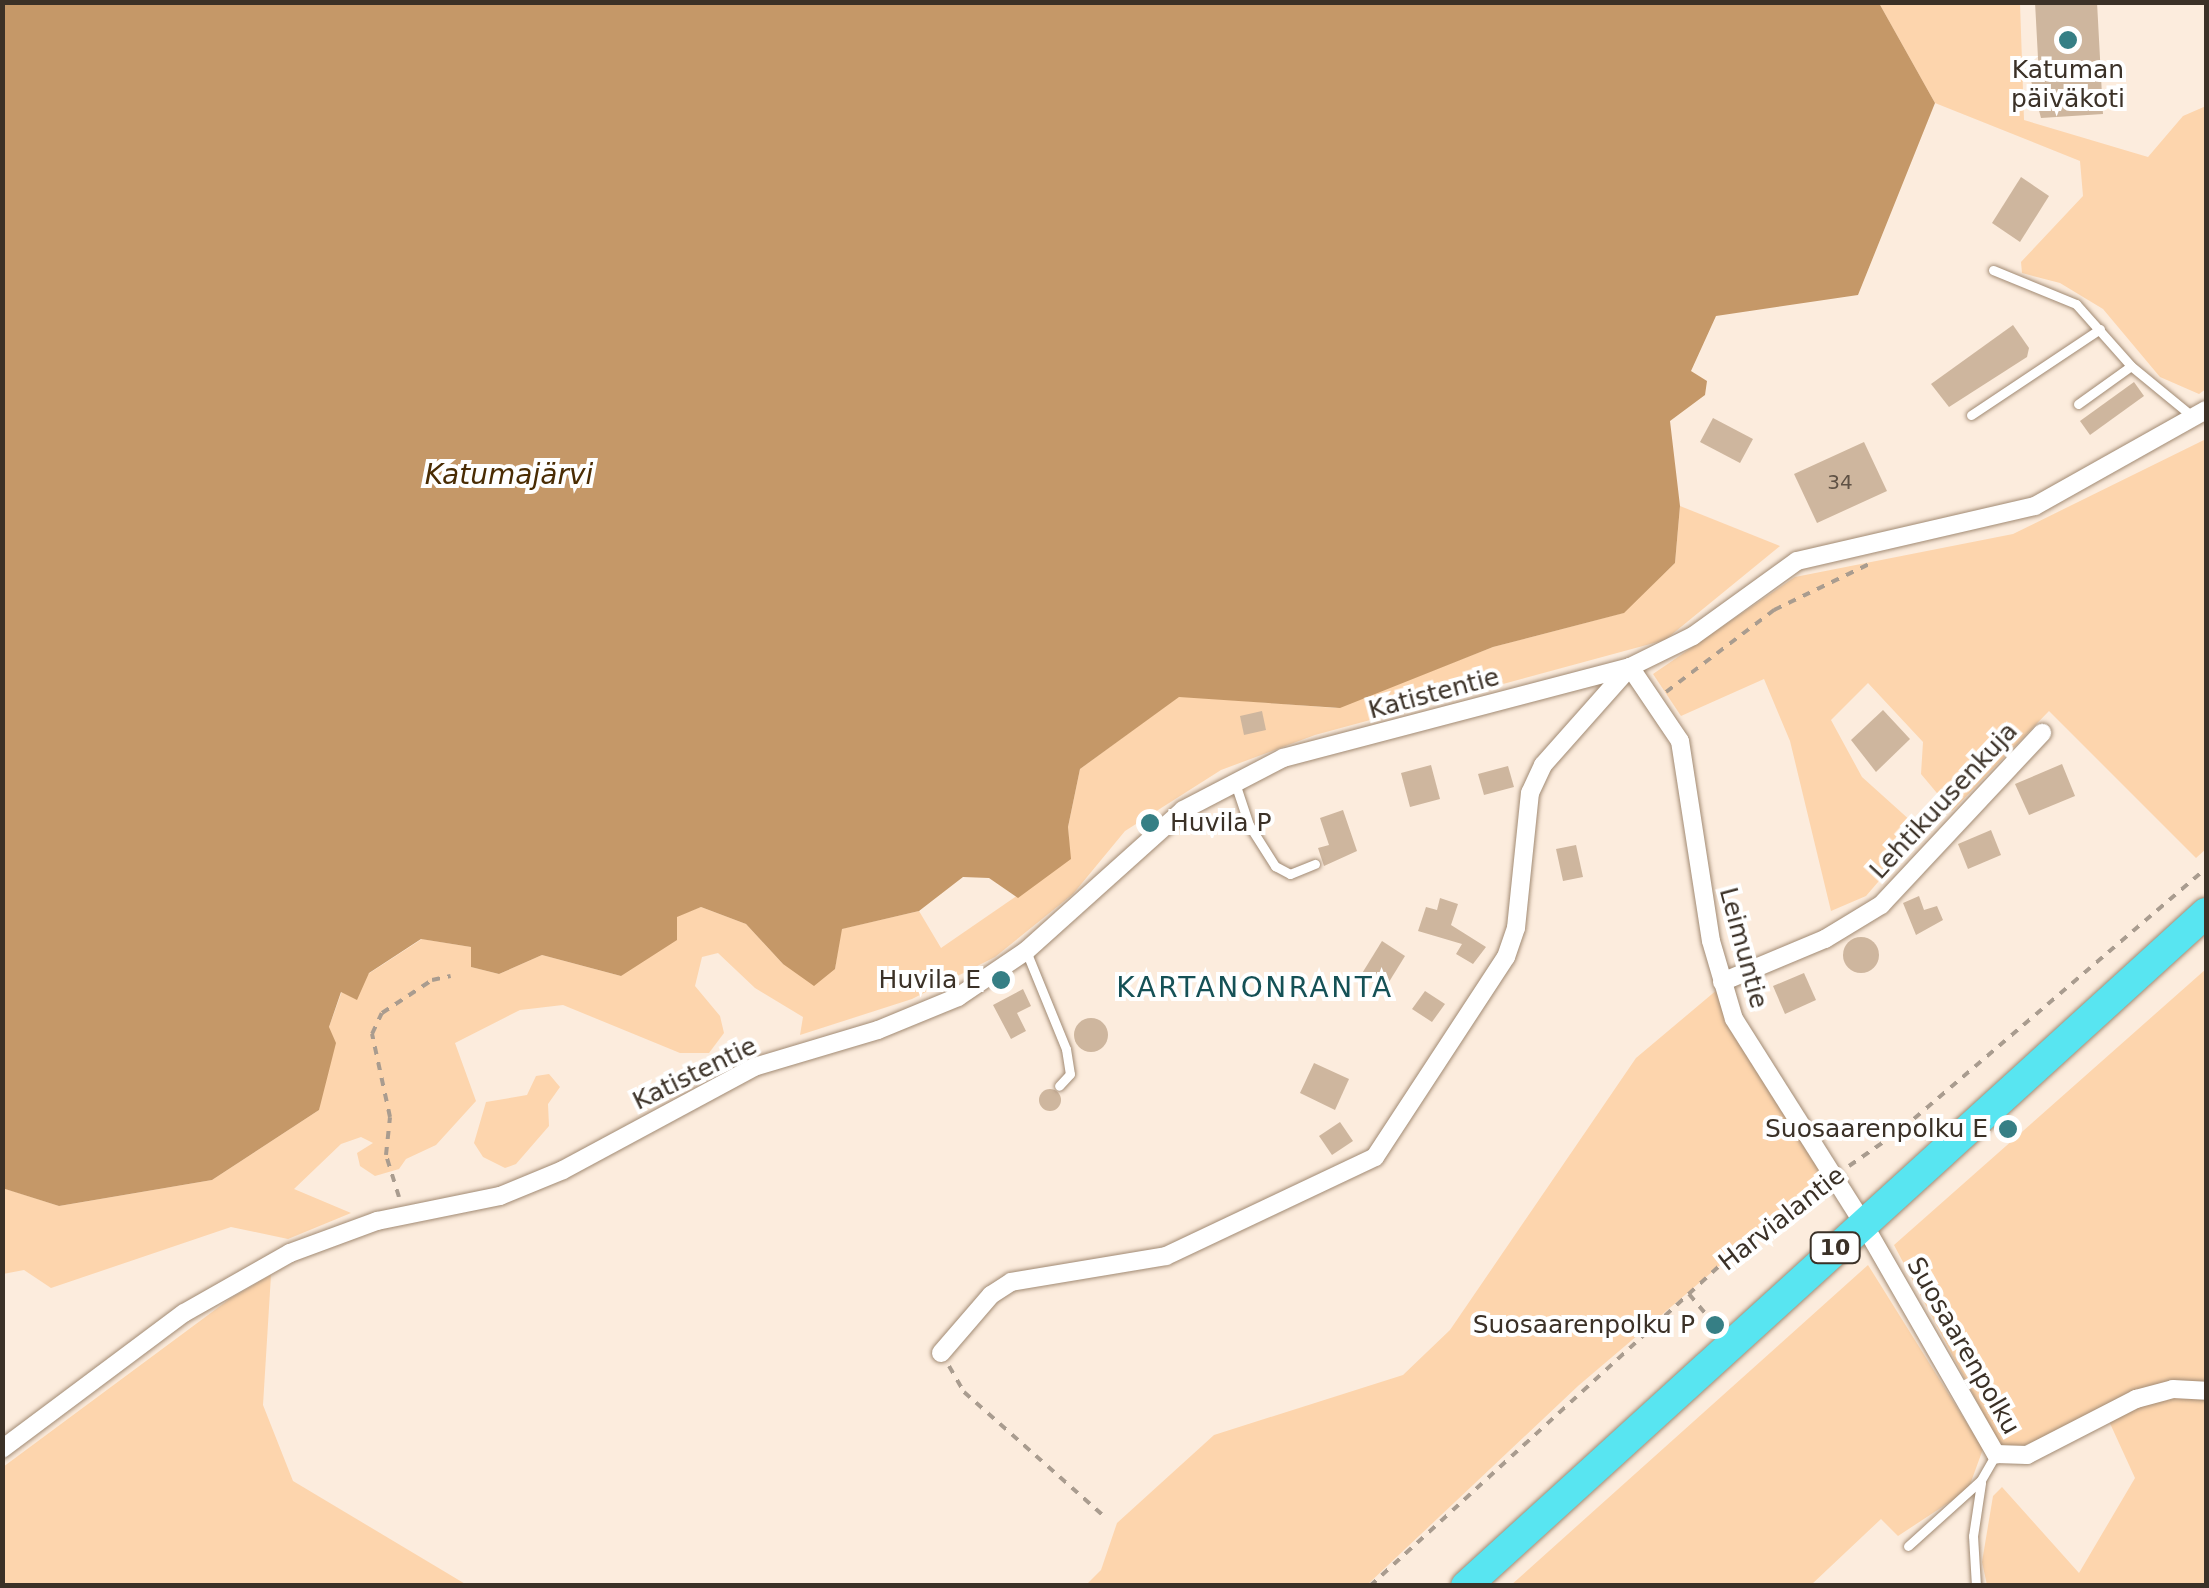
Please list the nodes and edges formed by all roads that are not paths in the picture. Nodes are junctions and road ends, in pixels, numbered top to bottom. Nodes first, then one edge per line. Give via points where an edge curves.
1 (1993, 270) dead end
2 (2100, 329) junction
3 (2130, 366) junction
4 (2078, 404) dead end
5 (2200, 414) edge
6 (1971, 415) dead end
7 (1630, 666) junction
8 (2042, 733) dead end
9 (1235, 783) junction
10 (1315, 864) dead end
11 (2206, 913) edge
12 (1026, 951) junction
13 (1722, 982) junction
14 (1059, 1086) dead end
15 (1863, 1223) junction
16 (941, 1354) road end
17 (2206, 1390) edge
18 (2, 1449) edge
19 (1996, 1454) junction
20 (1982, 1480) junction
21 (1908, 1546) dead end
22 (1466, 1586) edge
23 (1976, 1586) edge

1 - 2 lane via 2076,304
2 - 3 lane
2 - 6 lane
3 - 4 lane
3 - 5 lane
5 - 7 street, Katistentie via 2036,506 1797,561 1693,636
7 - 9 street, Katistentie via 1283,758
7 - 13 street, Leimuntie via 1688,768 1700,880
7 - 16 street, Katistentie via 1543,765 1530,793 1516,928 1506,957 1375,1158 1166,1256 1011,1282 991,1295
8 - 13 street, Lehtikuusenkuja via 1881,905 1825,938
9 - 10 lane via 1249,825 1275,866 1290,874
9 - 12 street, Katistentie via 1183,810
11 - 15 highway, Harvialantie / 10
12 - 14 lane via 1066,1050 1070,1074
12 - 18 street, Katistentie via 958,997 754,1068 563,1170 500,1196 404,1216 290,1254 228,1284
13 - 15 street, Leimuntie via 1734,1020
15 - 19 street, Suosaarenpolku
15 - 22 highway, Harvialantie / 10
17 - 19 street, Suosaarenpolku via 2136,1399 2026,1455
19 - 20 lane
20 - 21 lane
20 - 23 lane via 1973,1536

